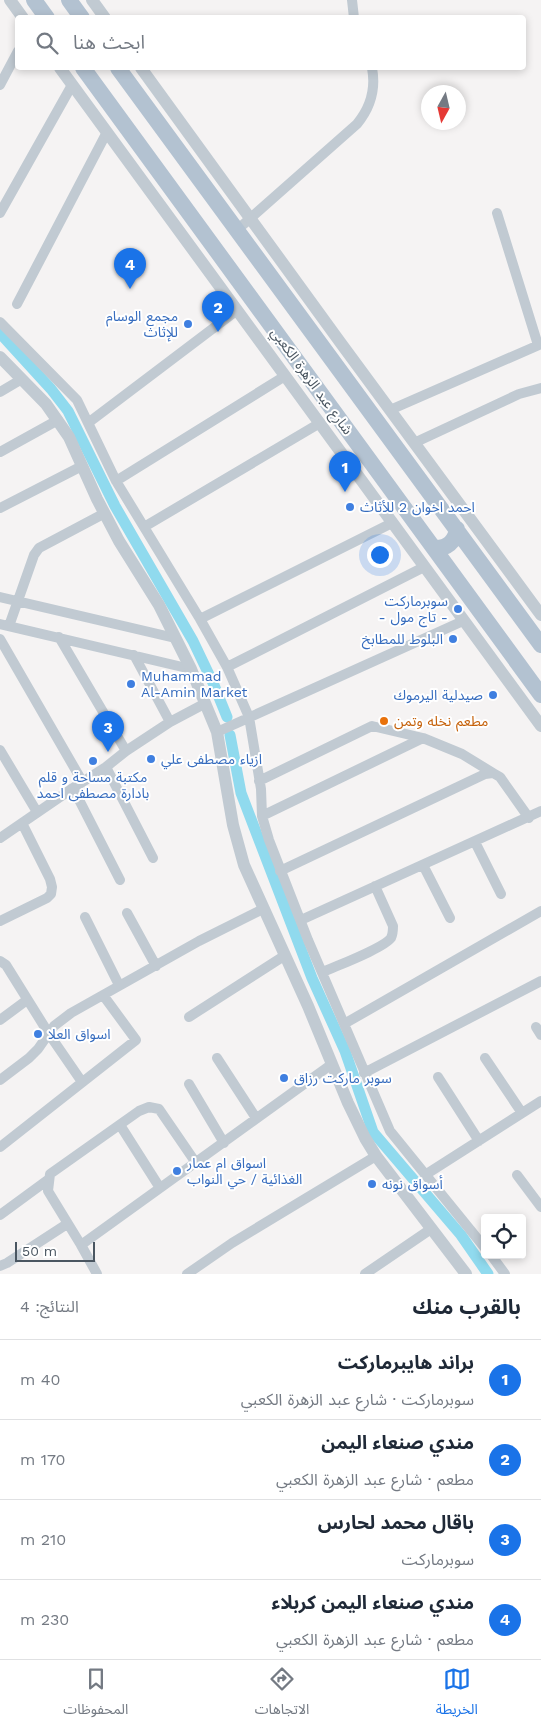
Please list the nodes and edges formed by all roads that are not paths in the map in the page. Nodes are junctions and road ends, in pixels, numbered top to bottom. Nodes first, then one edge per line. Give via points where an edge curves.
1 (10, 0) edge
2 (34, 0) edge
3 (69, 0) edge
4 (92, 0) edge
5 (352, 0) edge
6 (21, 15) edge
7 (45, 15) edge
8 (80, 15) edge
9 (103, 15) edge
10 (354, 15) edge
11 (15, 57) edge
12 (61, 70) edge
13 (84, 70) edge
14 (119, 70) edge
15 (142, 70) edge
16 (372, 70) edge
17 (0, 85) edge
18 (72, 85) junction
19 (107, 132) junction
20 (0, 213) edge
21 (497, 213) dead end
22 (251, 218) junction
23 (237, 230) junction
24 (17, 304) dead end
25 (236, 310) junction
26 (0, 322) edge
27 (539, 344) edge
28 (0, 357) edge
29 (285, 376) junction
30 (22, 380) junction
31 (541, 388) edge
32 (0, 392) edge
33 (390, 410) junction
34 (58, 420) junction
35 (88, 423) junction
36 (320, 424) junction
37 (414, 443) junction
38 (0, 452) edge
39 (82, 466) junction
40 (116, 481) junction
41 (0, 508) edge
42 (105, 513) junction
43 (392, 523) junction
44 (144, 528) junction
45 (457, 530) junction
46 (434, 548) junction
47 (424, 567) junction
48 (492, 578) junction
49 (464, 590) junction
50 (0, 597) edge
51 (17, 601) junction
52 (541, 615) edge
53 (200, 618) junction
54 (464, 622) junction
55 (5, 625) edge
56 (59, 637) junction
57 (176, 638) junction
58 (0, 639) edge
59 (541, 645) edge
60 (134, 655) junction
61 (227, 667) junction
62 (191, 668) junction
63 (541, 694) edge
64 (204, 704) junction
65 (249, 717) junction
66 (170, 722) junction
67 (541, 726) edge
68 (217, 732) junction
69 (424, 738) junction
70 (0, 750) edge
71 (126, 750) junction
72 (106, 767) junction
73 (493, 773) junction
74 (82, 781) junction
75 (259, 781) junction
76 (73, 788) junction
77 (541, 811) edge
78 (37, 812) junction
79 (262, 816) junction
80 (528, 818) junction
81 (22, 823) junction
82 (0, 838) edge
83 (475, 842) junction
84 (152, 858) dead end
85 (423, 865) junction
86 (280, 871) junction
87 (120, 880) dead end
88 (375, 886) junction
89 (501, 894) dead end
90 (263, 910) junction
91 (541, 911) edge
92 (127, 913) dead end
93 (85, 917) dead end
94 (450, 918) dead end
95 (300, 920) junction
96 (0, 922) edge
97 (284, 956) junction
98 (0, 961) edge
99 (156, 966) junction
100 (323, 972) junction
101 (541, 981) edge
102 (119, 985) junction
103 (103, 995) junction
104 (27, 1000) junction
105 (189, 1017) dead end
106 (0, 1020) edge
107 (344, 1024) junction
108 (49, 1034) junction
109 (216, 1058) dead end
110 (485, 1058) dead end
111 (332, 1064) junction
112 (364, 1073) junction
113 (438, 1077) dead end
114 (0, 1080) edge
115 (82, 1082) junction
116 (189, 1084) dead end
117 (541, 1101) edge
118 (522, 1113) junction
119 (256, 1118) junction
120 (120, 1125) junction
121 (479, 1141) junction
122 (224, 1143) junction
123 (0, 1147) edge
124 (376, 1156) junction
125 (196, 1163) junction
126 (425, 1175) junction
127 (517, 1175) dead end
128 (48, 1179) junction
129 (160, 1188) junction
130 (541, 1207) edge
131 (0, 1215) edge
132 (67, 1224) junction
133 (431, 1229) junction
134 (481, 1243) edge
135 (81, 1245) junction
136 (494, 1259) edge
137 (0, 1266) edge
138 (189, 1273) edge
139 (96, 1274) edge
140 (365, 1274) edge
141 (466, 1274) edge
142 (505, 1274) edge

1 - 6 street
2 - 7 main road
3 - 8 main road
4 - 9 street
5 - 10 street
11 - 17 street
12 - 18 street
13 - 46 main road, شارع عبد الزهرة الكعبي
14 - 23 main road, شارع عبد الزهرة الكعبي
15 - 22 street
16 - 22 street via 371,102 358,124
18 - 19 street
18 - 20 street
19 - 24 street
19 - 25 street
21 - 27 street
22 - 23 street
22 - 33 street
23 - 45 main road, شارع عبد الزهرة الكعبي
25 - 29 street
25 - 35 street
26 - 35 street via 77,400
27 - 33 street
28 - 30 street
29 - 36 street
29 - 40 street
30 - 32 street
30 - 34 street
31 - 37 street via 519,394
33 - 37 street
34 - 38 street
34 - 39 street
35 - 40 street
36 - 43 street
36 - 44 street
37 - 52 street
39 - 41 street
39 - 42 street
40 - 44 street
42 - 51 street via 39,548
42 - 57 street
43 - 47 street
43 - 53 street
44 - 53 street
45 - 46 main road via 450,544
45 - 48 main road, شارع عبد الزهرة الكعبي
46 - 49 main road, شارع عبد الزهرة الكعبي
47 - 54 street
47 - 61 street
48 - 49 main road via 475,577
48 - 59 main road, شارع عبد الزهرة الكعبي
49 - 63 main road, شارع عبد الزهرة الكعبي
50 - 51 street
51 - 55 street
51 - 57 street
53 - 61 street
54 - 65 street
54 - 67 street
55 - 56 street
56 - 60 street
56 - 71 street
57 - 62 street
58 - 74 street
60 - 62 street
60 - 66 street
61 - 65 street
62 - 64 street
64 - 66 street
64 - 68 street
65 - 68 street
65 - 75 street
66 - 71 street
68 - 90 street via 233,825 244,864
69 - 73 street via 462,754
69 - 75 street via 372,726
69 - 79 street
70 - 78 street
71 - 72 street
72 - 74 street
72 - 84 street
73 - 80 street
73 - 86 street
74 - 76 street
75 - 79 street
76 - 78 street
76 - 87 street
77 - 80 street
78 - 81 street
79 - 86 street
80 - 83 street
81 - 82 street
81 - 96 street via 50,879 51,894
83 - 85 street
83 - 89 street
85 - 88 street
85 - 94 street
86 - 95 street
88 - 95 street
88 - 100 street via 393,926 390,939
90 - 97 street
90 - 99 street
91 - 107 street
92 - 99 street
93 - 102 street
95 - 100 street
97 - 105 street
97 - 111 street
98 - 104 street via 6,965
99 - 102 street
100 - 107 street
101 - 112 street
102 - 103 street
103 - 108 street via 71,1013
103 - 115 street via 136,1040
104 - 106 street
104 - 108 street
107 - 112 street
108 - 114 street via 29,1058
108 - 115 street
109 - 119 street
110 - 118 street
111 - 119 street
111 - 124 street
112 - 126 street via 390,1131
113 - 121 street
115 - 123 street
116 - 122 street
117 - 118 street
118 - 121 street
119 - 122 street
120 - 125 street via 144,1109 159,1109
120 - 128 street via 50,1174
120 - 129 street
121 - 126 street
122 - 125 street
124 - 133 street
124 - 138 street via 232,1243
125 - 129 street
126 - 134 street
127 - 130 street
128 - 131 street
128 - 132 street via 48,1191
129 - 135 street
132 - 135 street
132 - 137 street
133 - 140 street
133 - 141 street
135 - 139 street
136 - 142 street

